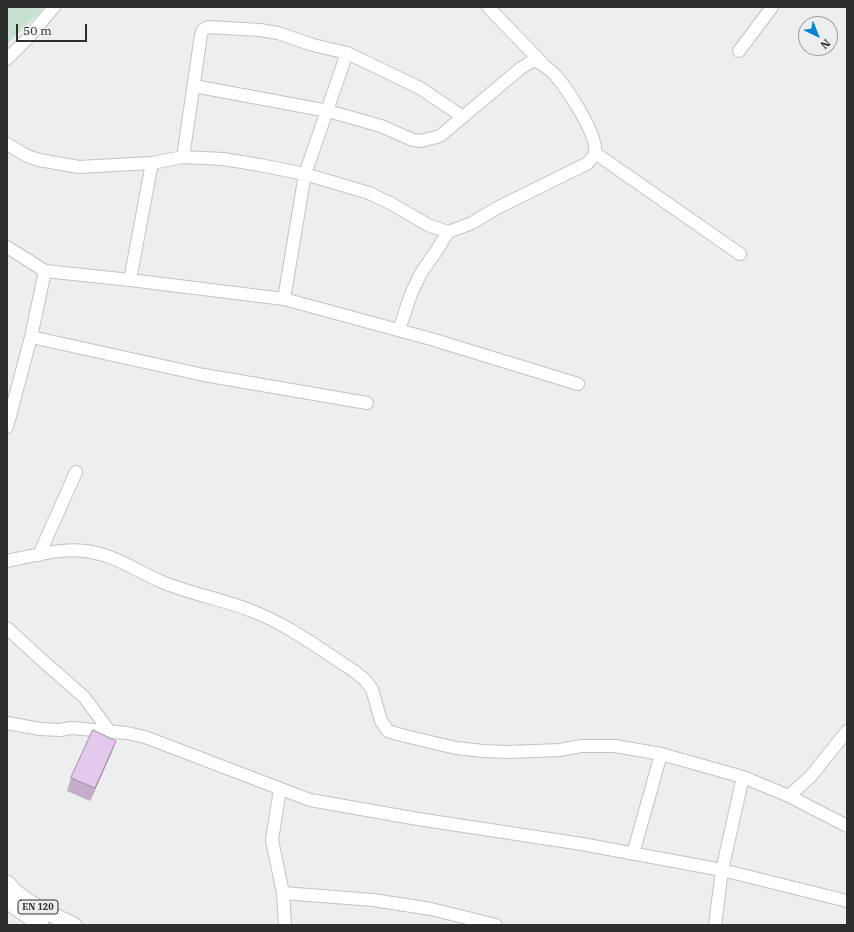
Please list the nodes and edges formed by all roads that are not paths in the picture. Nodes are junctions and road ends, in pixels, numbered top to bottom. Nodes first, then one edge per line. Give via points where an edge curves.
1 (54, 7) edge
2 (488, 7) edge
3 (772, 7) edge
4 (738, 51) dead end
5 (347, 53) junction
6 (7, 59) edge
7 (545, 65) junction
8 (194, 86) junction
9 (328, 111) junction
10 (463, 117) junction
11 (7, 144) edge
12 (595, 153) junction
13 (183, 157) junction
14 (152, 163) junction
15 (305, 174) junction
16 (448, 232) junction
17 (7, 247) edge
18 (740, 254) dead end
19 (45, 271) junction
20 (130, 280) junction
21 (284, 300) junction
22 (399, 330) junction
23 (31, 337) junction
24 (578, 384) dead end
25 (367, 403) dead end
26 (7, 427) edge
27 (76, 472) dead end
28 (39, 555) junction
29 (7, 561) edge
30 (7, 628) edge
31 (7, 723) edge
32 (847, 731) edge
33 (110, 732) junction
34 (661, 754) junction
35 (743, 777) junction
36 (280, 789) junction
37 (789, 796) junction
38 (847, 826) edge
39 (633, 854) junction
40 (722, 870) junction
41 (7, 883) edge
42 (283, 893) junction
43 (7, 901) edge
44 (847, 901) edge
45 (41, 925) edge
46 (74, 925) edge
47 (285, 925) edge
48 (496, 925) edge
49 (715, 925) edge

1 - 6 street
2 - 7 street
3 - 4 street
5 - 8 street via 278,33 208,26 201,35
5 - 9 street
5 - 10 street via 420,88
7 - 10 street via 534,60 521,68
7 - 12 street via 556,76 581,112 593,134
8 - 9 street
8 - 13 street
9 - 10 street via 421,141 440,136
9 - 15 street
11 - 14 street via 39,160 79,167
12 - 16 street via 588,163 472,223
12 - 18 street
13 - 14 street
13 - 15 street via 223,159
14 - 20 street
15 - 16 street via 368,193 428,225
15 - 21 street
16 - 22 street via 421,272
17 - 19 street
19 - 20 street
19 - 23 street
20 - 21 street
21 - 22 street
22 - 24 street
23 - 25 street via 204,375
23 - 26 street
27 - 28 street
28 - 29 street
28 - 34 street via 85,551 112,558 161,581 254,611 288,628 364,679 372,689 381,721 388,731 456,748 483,751 616,746
30 - 33 street via 84,697
31 - 33 street via 40,729 72,728
32 - 37 street via 811,776
33 - 36 street via 145,737
34 - 35 street
34 - 39 street
35 - 37 street
35 - 40 street
36 - 39 street via 310,800
36 - 42 street via 272,840
37 - 38 street
39 - 40 street
40 - 44 street
40 - 49 street
41 - 46 main road, EN 120 via 44,911
42 - 47 street
42 - 48 street via 373,900 431,909
43 - 45 main road, EN 120

